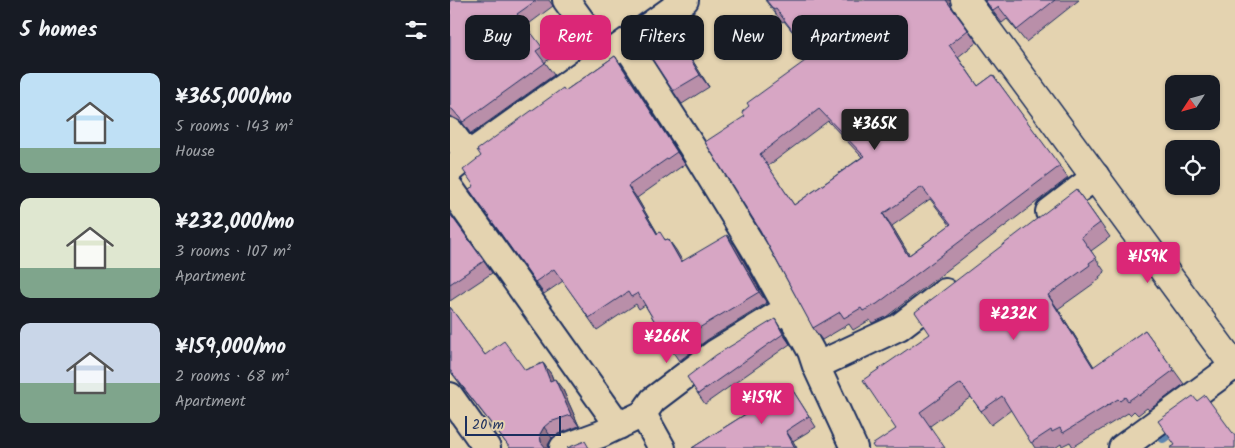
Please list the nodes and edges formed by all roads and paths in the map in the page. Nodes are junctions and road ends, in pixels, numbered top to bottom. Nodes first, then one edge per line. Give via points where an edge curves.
1 (566, 0) edge
2 (685, 0) edge
3 (965, 0) edge
4 (616, 50) junction
5 (450, 131) edge
6 (459, 163) edge
7 (1096, 176) junction
8 (450, 188) edge
9 (1033, 224) edge
10 (962, 279) edge
11 (787, 309) junction
12 (816, 366) junction
13 (1235, 366) edge
14 (450, 396) edge
15 (643, 414) junction
16 (619, 426) junction
17 (487, 448) edge
18 (563, 448) edge
19 (662, 448) edge
20 (854, 448) edge
21 (1122, 448) edge

1 - 4 street
2 - 4 street
3 - 7 street
4 - 6 street
4 - 11 street via 692,147
5 - 6 street
7 - 9 street
7 - 13 street
8 - 16 street
10 - 12 street via 899,327
11 - 12 street
11 - 15 street via 716,353 653,400
12 - 20 street
13 - 21 street
14 - 17 street
15 - 16 street
15 - 19 street
16 - 18 street

